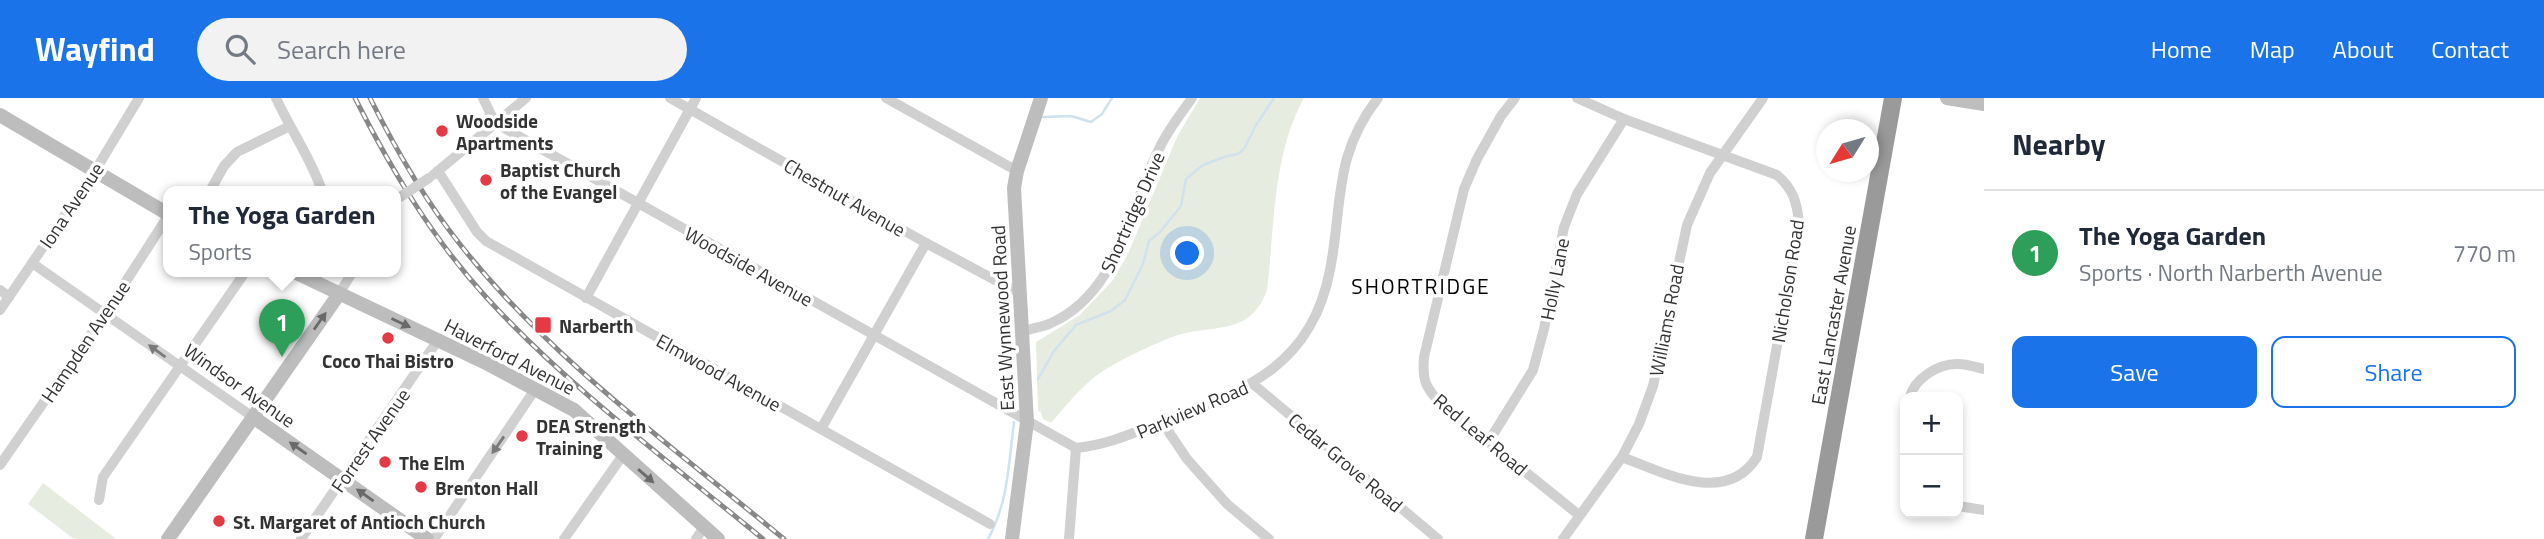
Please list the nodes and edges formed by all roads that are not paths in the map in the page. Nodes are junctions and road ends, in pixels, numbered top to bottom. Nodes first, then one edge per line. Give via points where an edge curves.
1 (139, 98) edge
2 (276, 98) edge
3 (483, 98) edge
4 (526, 98) edge
5 (670, 98) edge
6 (696, 98) edge
7 (886, 98) edge
8 (1041, 98) edge
9 (1192, 98) edge
10 (1378, 98) edge
11 (1515, 98) edge
12 (1577, 98) edge
13 (1763, 98) edge
14 (1893, 98) edge
15 (1947, 98) edge
16 (1984, 104) edge
17 (690, 109) junction
18 (0, 115) edge
19 (1624, 119) junction
20 (495, 122) junction
21 (288, 127) junction
22 (1723, 155) junction
23 (95, 171) junction
24 (1017, 171) junction
25 (434, 174) junction
26 (213, 186) edge
27 (321, 186) edge
28 (401, 197) edge
29 (638, 204) junction
30 (163, 212) edge
31 (163, 223) edge
32 (926, 243) junction
33 (32, 263) junction
34 (242, 277) edge
35 (316, 277) edge
36 (350, 277) edge
37 (5, 293) edge
38 (340, 294) junction
39 (1021, 294) junction
40 (586, 298) junction
41 (0, 310) edge
42 (105, 314) junction
43 (1023, 331) junction
44 (874, 335) junction
45 (438, 340) junction
46 (180, 367) junction
47 (1984, 369) edge
48 (1253, 384) junction
49 (536, 388) junction
50 (1911, 392) edge
51 (253, 417) junction
52 (1027, 422) junction
53 (1162, 422) junction
54 (821, 429) junction
55 (1489, 441) junction
56 (1076, 448) junction
57 (623, 455) junction
58 (1622, 457) junction
59 (0, 466) edge
60 (342, 480) junction
61 (99, 500) dead end
62 (1963, 507) edge
63 (1984, 510) edge
64 (1579, 515) junction
65 (990, 524) dead end
66 (700, 533) edge
67 (168, 539) edge
68 (301, 539) edge
69 (427, 539) edge
70 (434, 539) edge
71 (564, 539) edge
72 (718, 539) edge
73 (1012, 539) edge
74 (1069, 539) edge
75 (1269, 539) edge
76 (1438, 539) edge
77 (1563, 539) edge
78 (1814, 539) edge

1 - 23 street, Iona Avenue
2 - 21 street
3 - 20 street
4 - 20 street
5 - 17 street, Chestnut Avenue
6 - 17 street
7 - 24 street
8 - 24 street, East Wynnewood Road
9 - 43 street, Shortridge Drive via 1161,145 1104,278 1073,310 1049,324
10 - 48 street, Parkview Road via 1353,136 1330,272 1311,325 1293,352
11 - 55 street, Red Leaf Road via 1464,189 1422,375 1441,404
12 - 19 street, Nicholson Road
13 - 22 street, Williams Road
14 - 78 highway, East Lancaster Avenue
15 - 16 street
17 - 29 street
17 - 32 street, Chestnut Avenue
18 - 23 street
19 - 22 street, Nicholson Road
19 - 55 street, Holly Lane via 1577,194 1564,227 1534,370
20 - 25 street
20 - 29 street, Woodside Avenue
21 - 26 street via 236,152
21 - 27 street
22 - 58 street, Williams Road via 1703,185 1686,225 1653,386
22 - 58 street, Nicholson Road via 1777,174 1798,206 1799,223 1757,457 1743,475 1716,483 1674,477
23 - 30 street
23 - 33 street, Iona Avenue
24 - 39 street, East Wynnewood Road via 1014,188
25 - 28 street, bridge
25 - 40 street, Elmwood Avenue via 486,241
29 - 40 street
29 - 44 street, Woodside Avenue
31 - 42 street, Hampden Avenue
32 - 39 street, Chestnut Avenue
32 - 44 street
33 - 37 street, Iona Avenue
33 - 42 street, Windsor Avenue
34 - 46 street
35 - 38 street, Haverford Avenue
36 - 38 street
37 - 41 street, Iona Avenue
38 -> 45 street, Haverford Avenue
51 -> 38 street
39 - 43 street, East Wynnewood Road
40 - 54 street, Elmwood Avenue
46 -> 42 street, Windsor Avenue
42 - 59 street, Hampden Avenue
43 - 52 street, East Wynnewood Road
44 - 52 street, Woodside Avenue
44 - 54 street
45 - 49 street, Haverford Avenue
45 - 60 street, Forrest Avenue
46 - 51 street, Windsor Avenue
46 - 61 street via 103,477
47 - 50 street via 1956,363 1939,367
48 - 53 street, Parkview Road
48 - 76 street, Cedar Grove Road
49 - 57 street, Haverford Avenue via 574,410
49 -> 70 street
60 -> 51 street, Windsor Avenue
51 - 67 street
52 - 56 street
52 - 73 street, East Wynnewood Road
53 - 56 street, Parkview Road via 1103,445
53 - 75 street via 1227,505
54 - 65 street, Elmwood Avenue
55 - 64 street, Red Leaf Road
56 - 74 street
57 -> 66 street, Haverford Avenue
57 - 71 street
58 - 64 street, Williams Road
60 - 68 street, Forrest Avenue
69 -> 60 street, Windsor Avenue
62 - 63 street
64 - 77 street, Williams Road
66 - 72 street, Haverford Avenue

